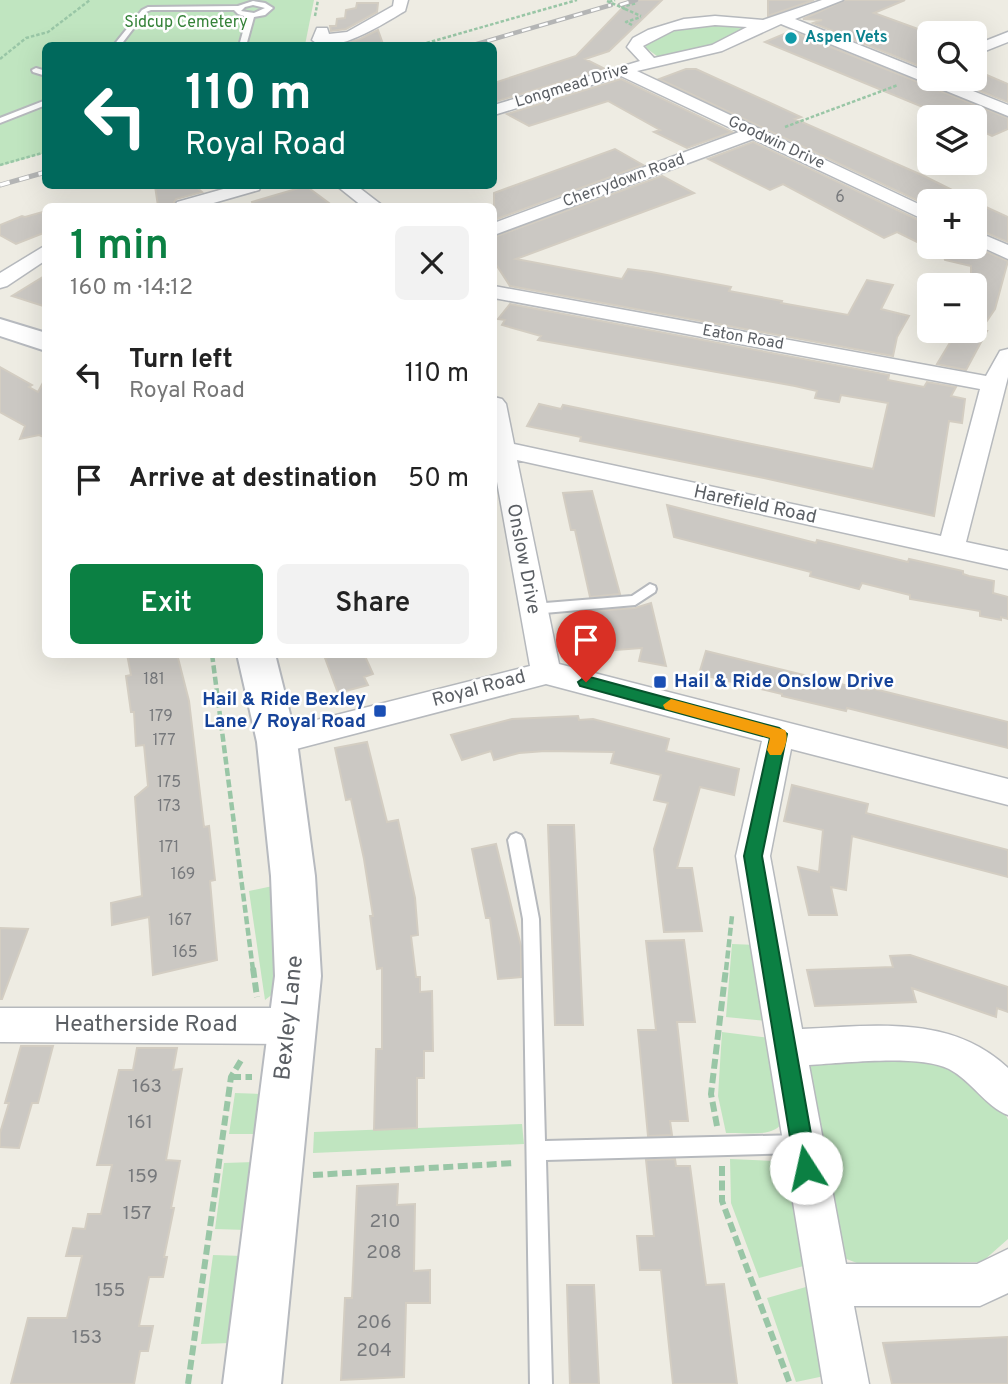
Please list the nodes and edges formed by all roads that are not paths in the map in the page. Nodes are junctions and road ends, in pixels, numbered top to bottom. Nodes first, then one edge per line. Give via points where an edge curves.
1 (401, 0) edge
2 (836, 0) edge
3 (254, 1) edge
4 (237, 8) junction
5 (251, 15) junction
6 (781, 19) junction
7 (764, 25) junction
8 (1008, 37) edge
9 (320, 39) edge
10 (119, 42) edge
11 (243, 42) edge
12 (987, 45) edge
13 (650, 62) junction
14 (36, 70) dead end
15 (622, 70) junction
16 (917, 71) edge
17 (42, 72) edge
18 (963, 91) edge
19 (42, 104) edge
20 (497, 109) edge
21 (1008, 111) edge
22 (0, 121) edge
23 (757, 135) junction
24 (242, 189) edge
25 (350, 189) edge
26 (194, 203) edge
27 (370, 203) edge
28 (917, 210) edge
29 (497, 228) edge
30 (987, 243) edge
31 (1008, 253) edge
32 (42, 254) edge
33 (0, 282) edge
34 (497, 293) edge
35 (0, 327) edge
36 (42, 343) edge
37 (1008, 356) edge
38 (993, 384) junction
39 (497, 419) edge
40 (503, 449) junction
41 (951, 548) junction
42 (1008, 561) edge
43 (650, 589) dead end
44 (533, 609) junction
45 (257, 658) edge
46 (545, 673) junction
47 (779, 734) junction
48 (276, 742) junction
49 (1008, 792) edge
50 (516, 840) dead end
51 (0, 1025) edge
52 (276, 1026) junction
53 (786, 1048) junction
54 (1008, 1096) edge
55 (802, 1144) junction
56 (536, 1151) junction
57 (1008, 1270) edge
58 (827, 1285) junction
59 (252, 1384) edge
60 (541, 1384) edge
61 (846, 1384) edge

1 - 9 street via 400,8 351,36
2 - 6 street, Longmead Drive
3 - 4 lane
3 - 5 lane via 270,8
4 - 5 lane
4 - 10 lane via 150,8
5 - 11 lane
6 - 7 street, Longmead Drive
6 - 16 street
7 - 13 street, Longmead Drive via 716,48
7 - 13 street, Longmead Drive via 721,19 686,21 638,41 635,47
8 - 12 street
13 - 15 street, Longmead Drive
14 - 17 lane
15 - 20 street, Longmead Drive
15 - 23 street, Goodwin Drive
18 - 21 street
19 - 22 lane
23 - 28 street, Goodwin Drive
23 - 29 street, Cherrydown Road
24 - 26 street
25 - 27 street
30 - 31 street
32 - 33 street
34 - 38 street, Eaton Road
35 - 36 street
37 - 38 street
38 - 41 street
39 - 40 street, Onslow Drive
40 - 41 street, Harefield Road
40 - 44 street, Onslow Drive
41 - 42 street, Harefield Road
43 - 44 lane via 635,600
44 - 46 street, Onslow Drive
45 - 48 street, Bexley Lane
46 - 47 street, Royal Road
46 - 48 street, Royal Road
47 - 49 street, Royal Road
47 - 53 street via 753,856
48 - 52 street, Bexley Lane via 298,976
50 - 56 lane via 531,919
51 - 52 street, Heatherside Road
52 - 59 street, Bexley Lane
53 - 54 street via 922,1044 953,1052 979,1067
53 - 55 street
55 - 56 lane
55 - 58 street
56 - 60 lane
57 - 58 street via 980,1285
58 - 61 street

